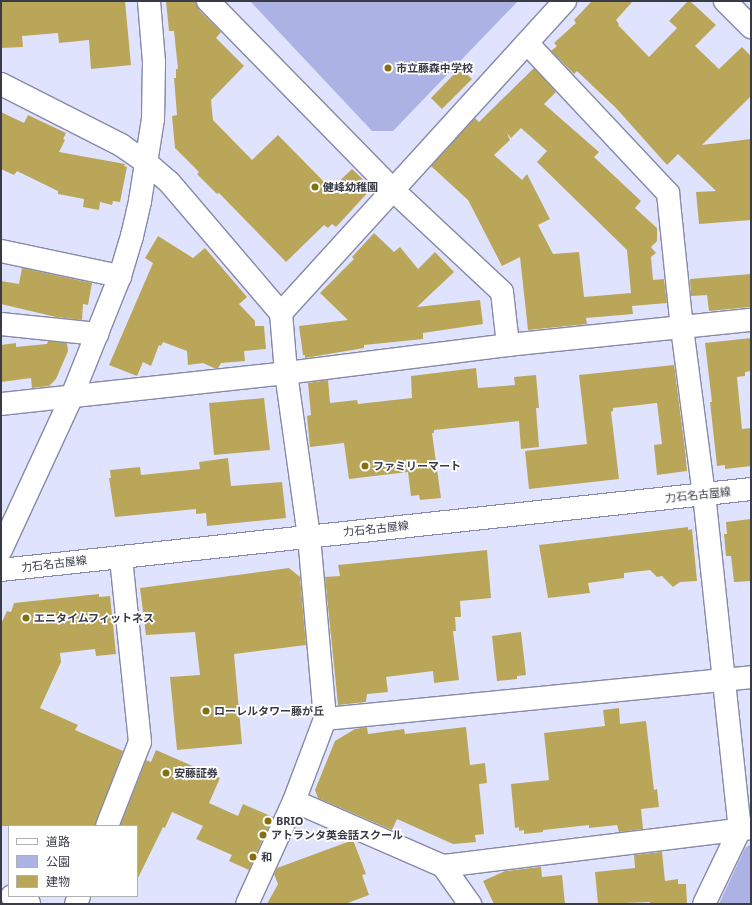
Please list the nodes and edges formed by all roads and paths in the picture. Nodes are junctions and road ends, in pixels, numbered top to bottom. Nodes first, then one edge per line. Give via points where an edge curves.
1 (149, 1) edge
2 (208, 1) edge
3 (565, 1) edge
4 (725, 1) edge
5 (751, 27) edge
6 (527, 43) junction
7 (1, 84) edge
8 (147, 163) junction
9 (393, 190) junction
10 (1, 251) edge
11 (120, 276) junction
12 (281, 313) junction
13 (751, 320) edge
14 (1, 324) edge
15 (682, 328) junction
16 (97, 334) junction
17 (508, 345) junction
18 (286, 373) junction
19 (72, 396) junction
20 (1, 404) edge
21 (751, 489) edge
22 (704, 494) junction
23 (309, 536) junction
24 (1, 550) edge
25 (121, 557) junction
26 (1, 570) edge
27 (751, 677) edge
28 (723, 680) junction
29 (325, 719) junction
30 (294, 801) junction
31 (107, 825) edge
32 (745, 829) edge
33 (442, 866) junction
34 (14, 897) edge
35 (29, 904) edge
36 (247, 904) edge
37 (470, 904) edge
38 (704, 904) edge

1 - 8 street via 154,62 153,119
2 - 9 street
3 - 6 street
4 - 5 street
6 - 9 street
6 - 15 street via 668,193
7 - 8 street via 120,145
8 - 11 street via 140,201
8 - 12 street via 169,182
9 - 12 street
9 - 17 street via 502,292
10 - 11 street
11 - 16 street
12 - 18 street
13 - 15 street
14 - 16 street
15 - 17 street
15 - 22 street
16 - 19 street
17 - 18 street
18 - 19 street
18 - 23 street
19 - 20 street
19 - 24 street
21 - 22 street, 力石名古屋線
22 - 23 street, 力石名古屋線
22 - 28 street
23 - 25 street, 力石名古屋線
23 - 29 street
25 - 26 street, 力石名古屋線
25 - 31 street via 140,742
27 - 28 street
28 - 29 street
28 - 32 street
29 - 30 street
30 - 33 street
30 - 36 street
32 - 33 street
32 - 38 street
33 - 37 street
34 - 35 street

